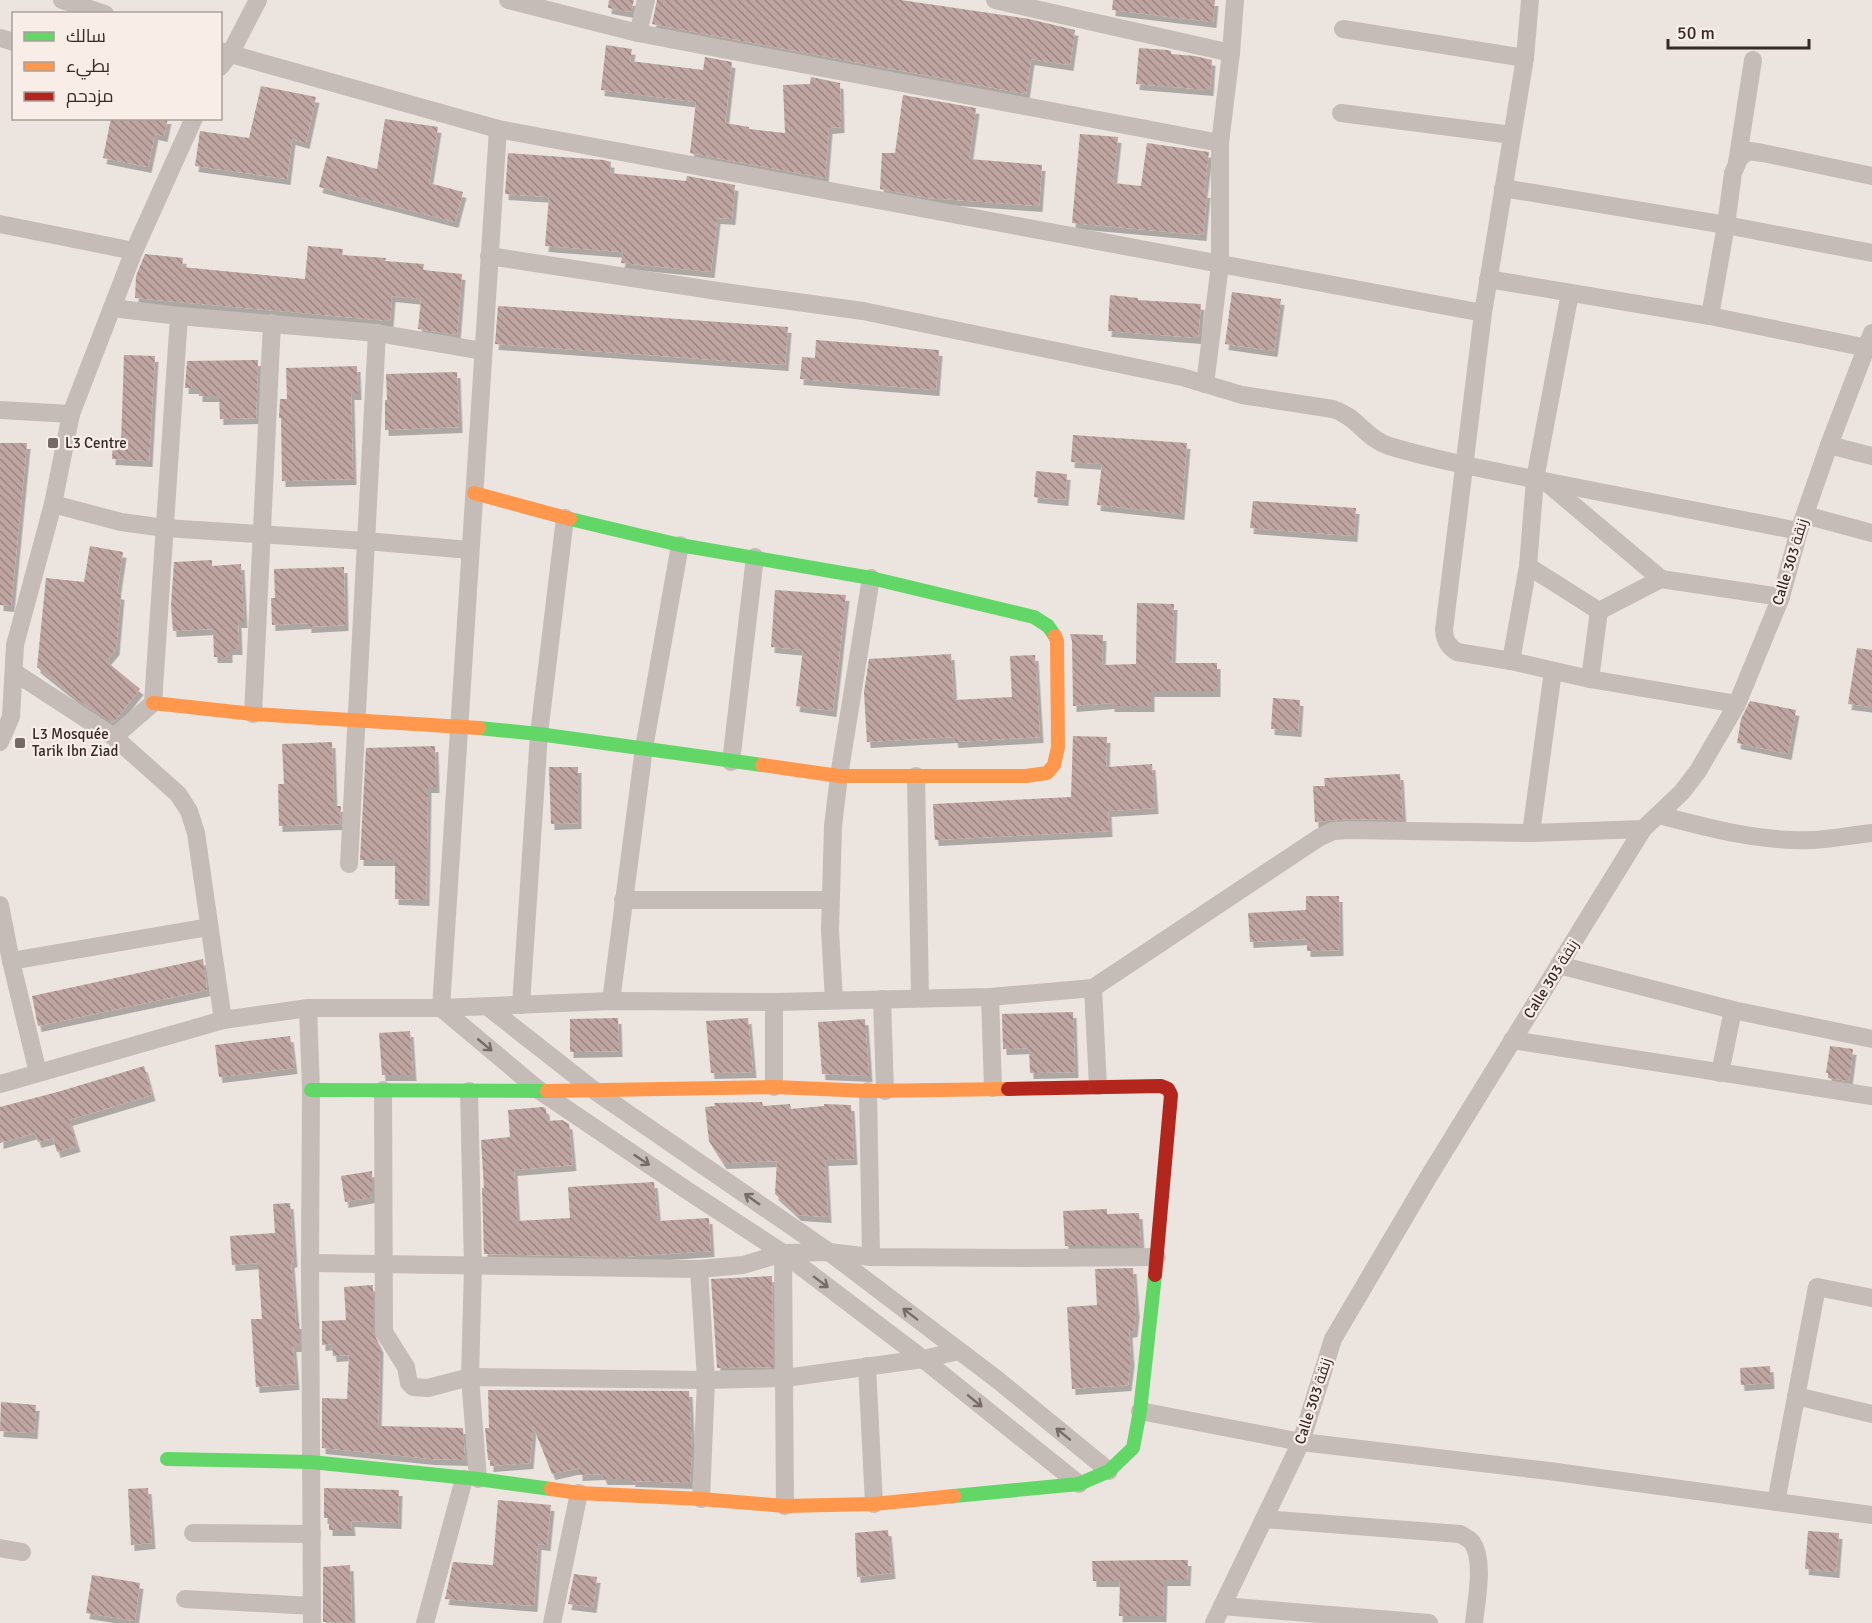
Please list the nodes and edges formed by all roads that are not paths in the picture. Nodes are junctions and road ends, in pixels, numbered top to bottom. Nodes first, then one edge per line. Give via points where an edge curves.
1 (62, 0) edge
2 (258, 0) edge
3 (508, 0) edge
4 (646, 0) edge
5 (994, 0) edge
6 (1234, 0) edge
7 (1530, 0) edge
8 (99, 12) edge
9 (1343, 29) dead end
10 (638, 33) junction
11 (1231, 52) junction
12 (224, 57) edge
13 (1524, 58) junction
14 (1753, 60) dead end
15 (1341, 113) dead end
16 (193, 120) edge
17 (498, 129) junction
18 (1512, 135) junction
19 (1220, 143) junction
20 (1737, 163) junction
21 (1872, 176) edge
22 (1503, 188) junction
23 (0, 224) edge
24 (1726, 225) junction
25 (135, 251) junction
26 (1872, 253) edge
27 (489, 256) junction
28 (1220, 265) junction
29 (1488, 279) junction
30 (1570, 292) junction
31 (112, 308) junction
32 (1483, 313) junction
33 (179, 316) junction
34 (1710, 316) junction
35 (272, 323) junction
36 (378, 333) junction
37 (1870, 343) edge
38 (483, 351) junction
39 (1205, 384) junction
40 (0, 410) edge
41 (71, 414) junction
42 (1828, 445) junction
43 (1872, 456) edge
44 (1464, 465) junction
45 (1540, 480) junction
46 (474, 493) junction
47 (53, 504) junction
48 (565, 518) junction
49 (1802, 523) junction
50 (165, 528) junction
51 (1872, 533) edge
52 (262, 534) junction
53 (366, 541) junction
54 (680, 545) junction
55 (470, 550) junction
56 (755, 557) junction
57 (1528, 566) junction
58 (871, 578) junction
59 (1661, 579) junction
60 (1780, 597) junction
61 (1599, 611) junction
62 (8, 645) edge
63 (1511, 661) junction
64 (1552, 671) junction
65 (14, 672) junction
66 (1590, 679) junction
67 (153, 703) junction
68 (1737, 704) junction
69 (253, 714) junction
70 (357, 721) junction
71 (459, 726) junction
72 (539, 734) junction
73 (114, 736) junction
74 (0, 742) edge
75 (644, 748) junction
76 (731, 762) junction
77 (839, 776) junction
78 (916, 776) junction
79 (1659, 814) junction
80 (1643, 829) junction
81 (1531, 833) junction
82 (1872, 833) edge
83 (349, 864) dead end
84 (623, 900) junction
85 (830, 900) junction
86 (0, 905) edge
87 (208, 927) junction
88 (10, 961) junction
89 (1559, 965) junction
90 (1093, 988) junction
91 (920, 997) junction
92 (990, 997) junction
93 (882, 999) junction
94 (834, 1000) junction
95 (611, 1001) junction
96 (774, 1002) junction
97 (521, 1005) junction
98 (488, 1007) junction
99 (308, 1008) junction
100 (441, 1008) junction
101 (1733, 1010) junction
102 (223, 1020) junction
103 (1872, 1039) edge
104 (1512, 1040) junction
105 (38, 1073) junction
106 (1720, 1073) junction
107 (0, 1084) edge
108 (1098, 1086) junction
109 (774, 1087) junction
110 (993, 1088) junction
111 (311, 1090) junction
112 (383, 1090) junction
113 (469, 1091) junction
114 (540, 1091) junction
115 (595, 1091) junction
116 (876, 1091) junction
117 (1872, 1096) edge
118 (829, 1252) junction
119 (783, 1253) junction
120 (871, 1257) junction
121 (1157, 1257) junction
122 (310, 1263) junction
123 (384, 1264) junction
124 (472, 1267) junction
125 (699, 1269) junction
126 (1872, 1298) edge
127 (959, 1351) junction
128 (923, 1359) junction
129 (867, 1366) junction
130 (470, 1377) junction
131 (785, 1378) junction
132 (706, 1380) junction
133 (1796, 1396) junction
134 (1140, 1411) junction
135 (1872, 1414) edge
136 (1301, 1442) junction
137 (166, 1459) dead end
138 (311, 1462) junction
139 (1109, 1471) junction
140 (471, 1479) junction
141 (1079, 1484) junction
142 (579, 1493) junction
143 (701, 1499) junction
144 (1776, 1502) junction
145 (874, 1504) junction
146 (785, 1506) junction
147 (1872, 1515) edge
148 (1264, 1519) junction
149 (192, 1533) dead end
150 (312, 1534) junction
151 (0, 1548) edge
152 (22, 1552) dead end
153 (185, 1599) dead end
154 (1222, 1606) junction
155 (312, 1614) edge
156 (425, 1623) edge
157 (552, 1623) edge
158 (1214, 1623) edge
159 (1429, 1623) edge
160 (1474, 1623) edge

1 - 8 street
2 - 12 street
3 - 10 street
4 - 10 street
5 - 11 street
6 - 11 street
7 - 13 street
9 - 13 street
10 - 19 street
11 - 19 street
12 - 17 street
13 - 18 street
14 - 20 street
15 - 18 street
16 - 25 street
17 - 27 street
17 - 28 street
18 - 22 street
19 - 28 street
20 - 21 street via 1749,152 1763,153
20 - 24 street
22 - 24 street
22 - 29 street
23 - 25 street
24 - 26 street
24 - 34 street
25 - 31 street
27 - 38 street
27 - 39 street via 863,311
28 - 32 street
28 - 39 street
29 - 30 street
29 - 32 street
30 - 34 street
30 - 45 street
31 - 33 street
31 - 41 street
32 - 44 street
33 - 35 street
33 - 50 street
34 - 37 street
35 - 36 street
35 - 52 street
36 - 38 street
36 - 53 street
37 - 42 street, Calle 303 زنقة
38 - 46 street
39 - 44 street via 1242,395 1333,409 1353,418 1378,442
40 - 41 street
41 - 47 street
42 - 43 street
42 - 49 street, Calle 303 زنقة
44 - 45 street
44 - 63 street via 1445,639 1457,652
45 - 49 street
45 - 57 street
45 - 59 street
46 - 48 street
46 - 55 street
47 - 50 street via 121,522
47 - 62 street
48 - 54 street
48 - 72 street
49 - 51 street
49 - 60 street, Calle 303 زنقة
50 - 52 street
50 - 67 street
52 - 53 street
52 - 69 street
53 - 55 street
53 - 70 street
54 - 56 street
54 - 75 street
55 - 71 street
56 - 58 street
56 - 76 street
57 - 61 street
57 - 63 street
58 - 77 street
58 - 78 street via 1034,617 1052,629 1057,641 1058,747 1054,765 1047,773
59 - 60 street
59 - 61 street
60 - 68 street, Calle 303 زنقة
61 - 66 street
62 - 65 street
63 - 64 street
64 - 66 street
64 - 81 street
65 - 73 street
65 - 74 street via 11,717
66 - 68 street
67 - 69 street
67 - 73 street
68 - 79 street, Calle 303 زنقة via 1698,771
69 - 70 street
70 - 71 street
70 - 83 street
71 - 72 street
71 - 100 street
72 - 75 street
72 - 97 street
73 - 87 street via 178,794 189,811 196,833
75 - 76 street
75 - 84 street
76 - 77 street
77 - 78 street
77 - 85 street
78 - 91 street
79 - 80 street, Calle 303 زنقة
79 - 82 street via 1725,832 1776,838 1813,840
80 - 81 street
80 - 89 street, Calle 303 زنقة
81 - 90 street via 1333,831
84 - 85 street
84 - 95 street
85 - 94 street
86 - 88 street
87 - 88 street
87 - 102 street
88 - 105 street
89 - 101 street
89 - 104 street, Calle 303 زنقة
90 - 92 street
90 - 108 street
91 - 92 street
91 - 93 street
92 - 110 street
93 - 94 street
93 - 116 street
94 - 96 street
95 - 96 street
95 - 97 street
96 - 109 street
97 - 98 street
98 - 100 street
98 - 115 street
99 - 100 street
99 - 102 street
99 - 111 street
100 -> 114 street
101 - 103 street
101 - 106 street
102 - 105 street
104 - 106 street
104 - 136 street, Calle 303 زنقة via 1333,1338
105 - 107 street
106 - 117 street
108 - 110 street
108 - 121 street via 1161,1086 1171,1095
109 - 115 street
109 - 116 street
110 - 116 street
111 - 112 street
111 - 122 street
112 - 113 street
112 - 123 street
113 - 114 street
113 - 124 street
114 - 115 street
114 -> 119 street
118 -> 115 street
116 - 120 street
118 - 119 street
118 - 120 street
127 -> 118 street
119 - 125 street via 743,1265
119 -> 128 street
119 - 131 street
120 - 121 street
121 - 134 street
122 - 123 street
122 - 138 street
123 - 124 street
123 - 130 street via 384,1332 406,1367 409,1383 420,1389
124 - 125 street
124 - 130 street
125 - 132 street
126 - 133 street via 1817,1287
127 - 128 street
139 -> 127 street
128 - 129 street
128 -> 141 street
129 - 131 street
129 - 145 street
130 - 132 street
130 - 140 street
131 - 132 street
131 - 146 street
132 - 143 street
133 - 135 street
133 - 144 street
134 - 136 street
134 - 139 street via 1133,1448
136 - 144 street
136 - 148 street, Calle 303 زنقة
137 - 138 street
138 - 140 street
138 - 150 street
139 - 141 street
140 - 142 street
140 - 156 street
141 - 145 street
142 - 143 street
142 - 157 street
143 - 146 street
144 - 147 street
145 - 146 street
148 - 154 street, Calle 303 زنقة
148 - 160 street via 1460,1534 1473,1544 1478,1562
149 - 150 street
150 - 155 street
151 - 152 street
153 - 155 street
154 - 158 street, Calle 303 زنقة
154 - 159 street

